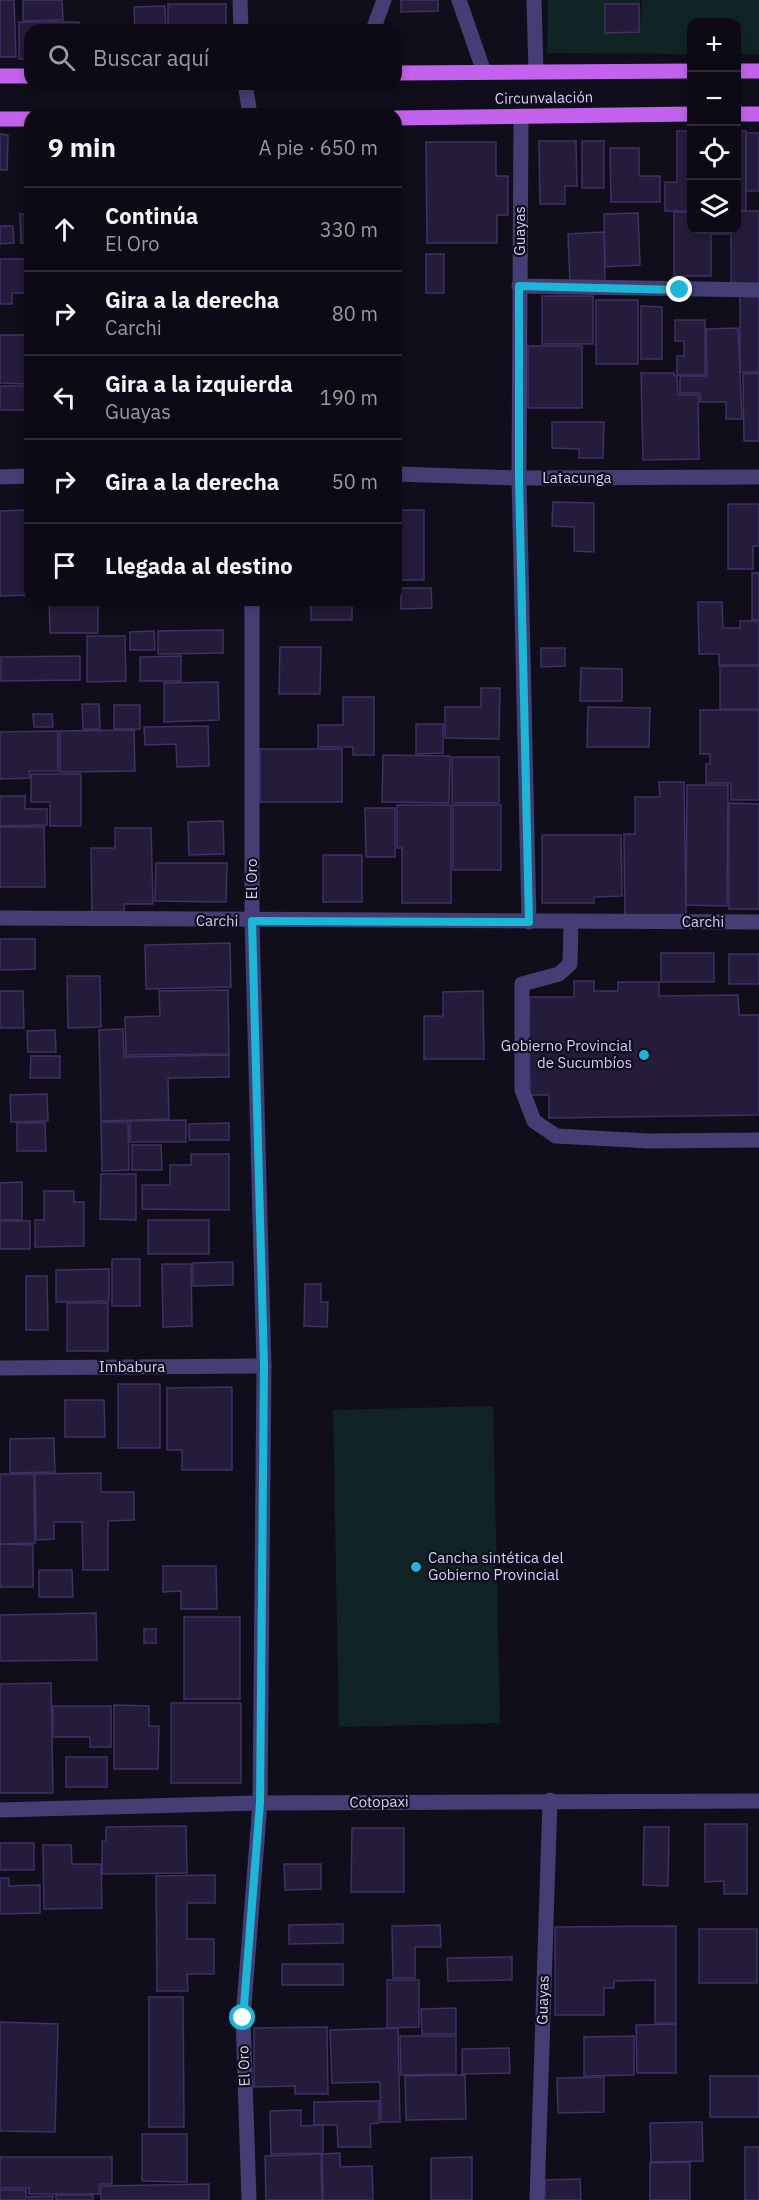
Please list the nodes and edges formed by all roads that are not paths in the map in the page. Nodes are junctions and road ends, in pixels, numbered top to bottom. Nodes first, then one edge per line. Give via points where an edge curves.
1 (240, 0) edge
2 (384, 0) edge
3 (459, 0) edge
4 (534, 0) edge
5 (241, 24) edge
6 (375, 24) edge
7 (536, 71) junction
8 (687, 71) edge
9 (741, 71) edge
10 (759, 71) edge
11 (402, 72) edge
12 (484, 72) junction
13 (0, 76) edge
14 (24, 76) edge
15 (246, 90) edge
16 (249, 108) edge
17 (687, 114) edge
18 (741, 114) edge
19 (759, 114) edge
20 (521, 116) junction
21 (402, 118) edge
22 (0, 119) edge
23 (24, 119) edge
24 (519, 286) junction
25 (759, 290) edge
26 (402, 474) edge
27 (24, 476) edge
28 (0, 477) edge
29 (759, 477) edge
30 (519, 478) junction
31 (252, 606) edge
32 (0, 918) edge
33 (252, 921) junction
34 (529, 922) junction
35 (571, 922) junction
36 (759, 922) edge
37 (759, 1140) edge
38 (264, 1366) junction
39 (0, 1368) edge
40 (550, 1800) junction
41 (759, 1801) edge
42 (260, 1803) junction
43 (0, 1810) edge
44 (249, 2200) edge
45 (537, 2200) edge

1 - 5 street
2 - 6 street
3 - 12 street
4 - 7 street
7 - 8 main road, Circunvalación
7 - 12 main road, Circunvalación
9 - 10 main road
11 - 12 main road, Circunvalación
13 - 14 main road
15 - 16 street
17 - 20 main road, Circunvalación
18 - 19 main road
20 - 21 main road, Circunvalación
20 - 24 street, Guayas
22 - 23 main road
24 - 25 street
24 - 30 street, Guayas
26 - 30 street, Latacunga
27 - 28 street
29 - 30 street, Latacunga
30 - 34 street, Guayas
31 - 33 street, El Oro
32 - 33 street, Carchi
33 - 34 street, Carchi
33 - 38 street, El Oro
34 - 35 street, Carchi
35 - 36 street, Carchi
35 - 37 street via 570,964 559,974 522,984 522,1090 534,1121 556,1136 649,1141
38 - 39 street, Imbabura
38 - 42 street, El Oro
40 - 41 street, Cotopaxi
40 - 42 street, Cotopaxi
40 - 45 street, Guayas
42 - 43 street, Cotopaxi
42 - 44 street, El Oro via 243,2018

